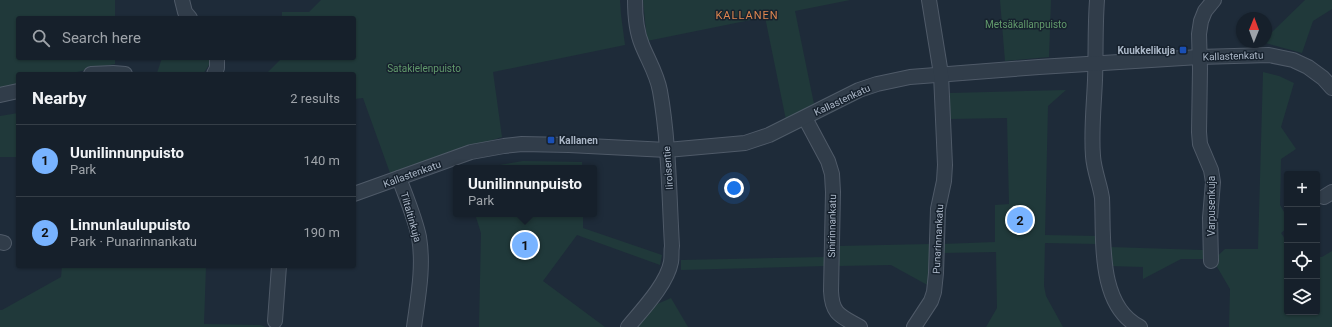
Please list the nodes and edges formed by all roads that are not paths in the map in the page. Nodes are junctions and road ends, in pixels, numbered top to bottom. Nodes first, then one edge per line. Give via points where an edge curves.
1 (182, 0) edge
2 (635, 0) edge
3 (929, 0) edge
4 (1097, 0) edge
5 (1214, 0) edge
6 (188, 16) edge
7 (1199, 56) junction
8 (217, 60) edge
9 (1095, 63) junction
10 (215, 72) edge
11 (941, 74) junction
12 (1329, 79) edge
13 (16, 91) edge
14 (0, 95) edge
15 (805, 118) junction
16 (667, 150) junction
17 (399, 178) junction
18 (356, 193) edge
19 (1211, 261) dead end
20 (279, 268) edge
21 (275, 321) dead end
22 (414, 327) edge
23 (628, 327) edge
24 (860, 327) edge
25 (914, 327) edge
26 (1140, 327) edge

1 - 6 street
2 - 16 street, Iiroisentie via 637,29 657,77
3 - 11 street, Punarinnankatu
4 - 9 street
5 - 7 street, Varpusenkuja via 1205,11 1201,22
7 - 9 street, Kallastenkatu
7 - 12 street, Kallastenkatu via 1269,55 1293,60
7 - 19 street, Varpusenkuja via 1200,144 1213,182 1210,218
8 - 10 street
9 - 11 street, Kallastenkatu
9 - 26 street via 1093,152 1102,198 1104,263 1112,294 1119,308
11 - 15 street, Kallastenkatu via 877,84
11 - 25 street, Punarinnankatu via 945,165 938,209 936,282 931,301
13 - 14 street
15 - 16 street, Kallastenkatu via 745,143
15 - 24 street, Sinirinnankatu via 828,161 832,174 833,307 842,317
16 - 17 street, Kallastenkatu via 522,144 471,152
16 - 23 street, Iiroisentie via 671,262 650,300
17 - 18 street, Kallastenkatu
17 - 22 street, Tiltaltinkuja via 415,223 420,249 420,280
20 - 21 street

